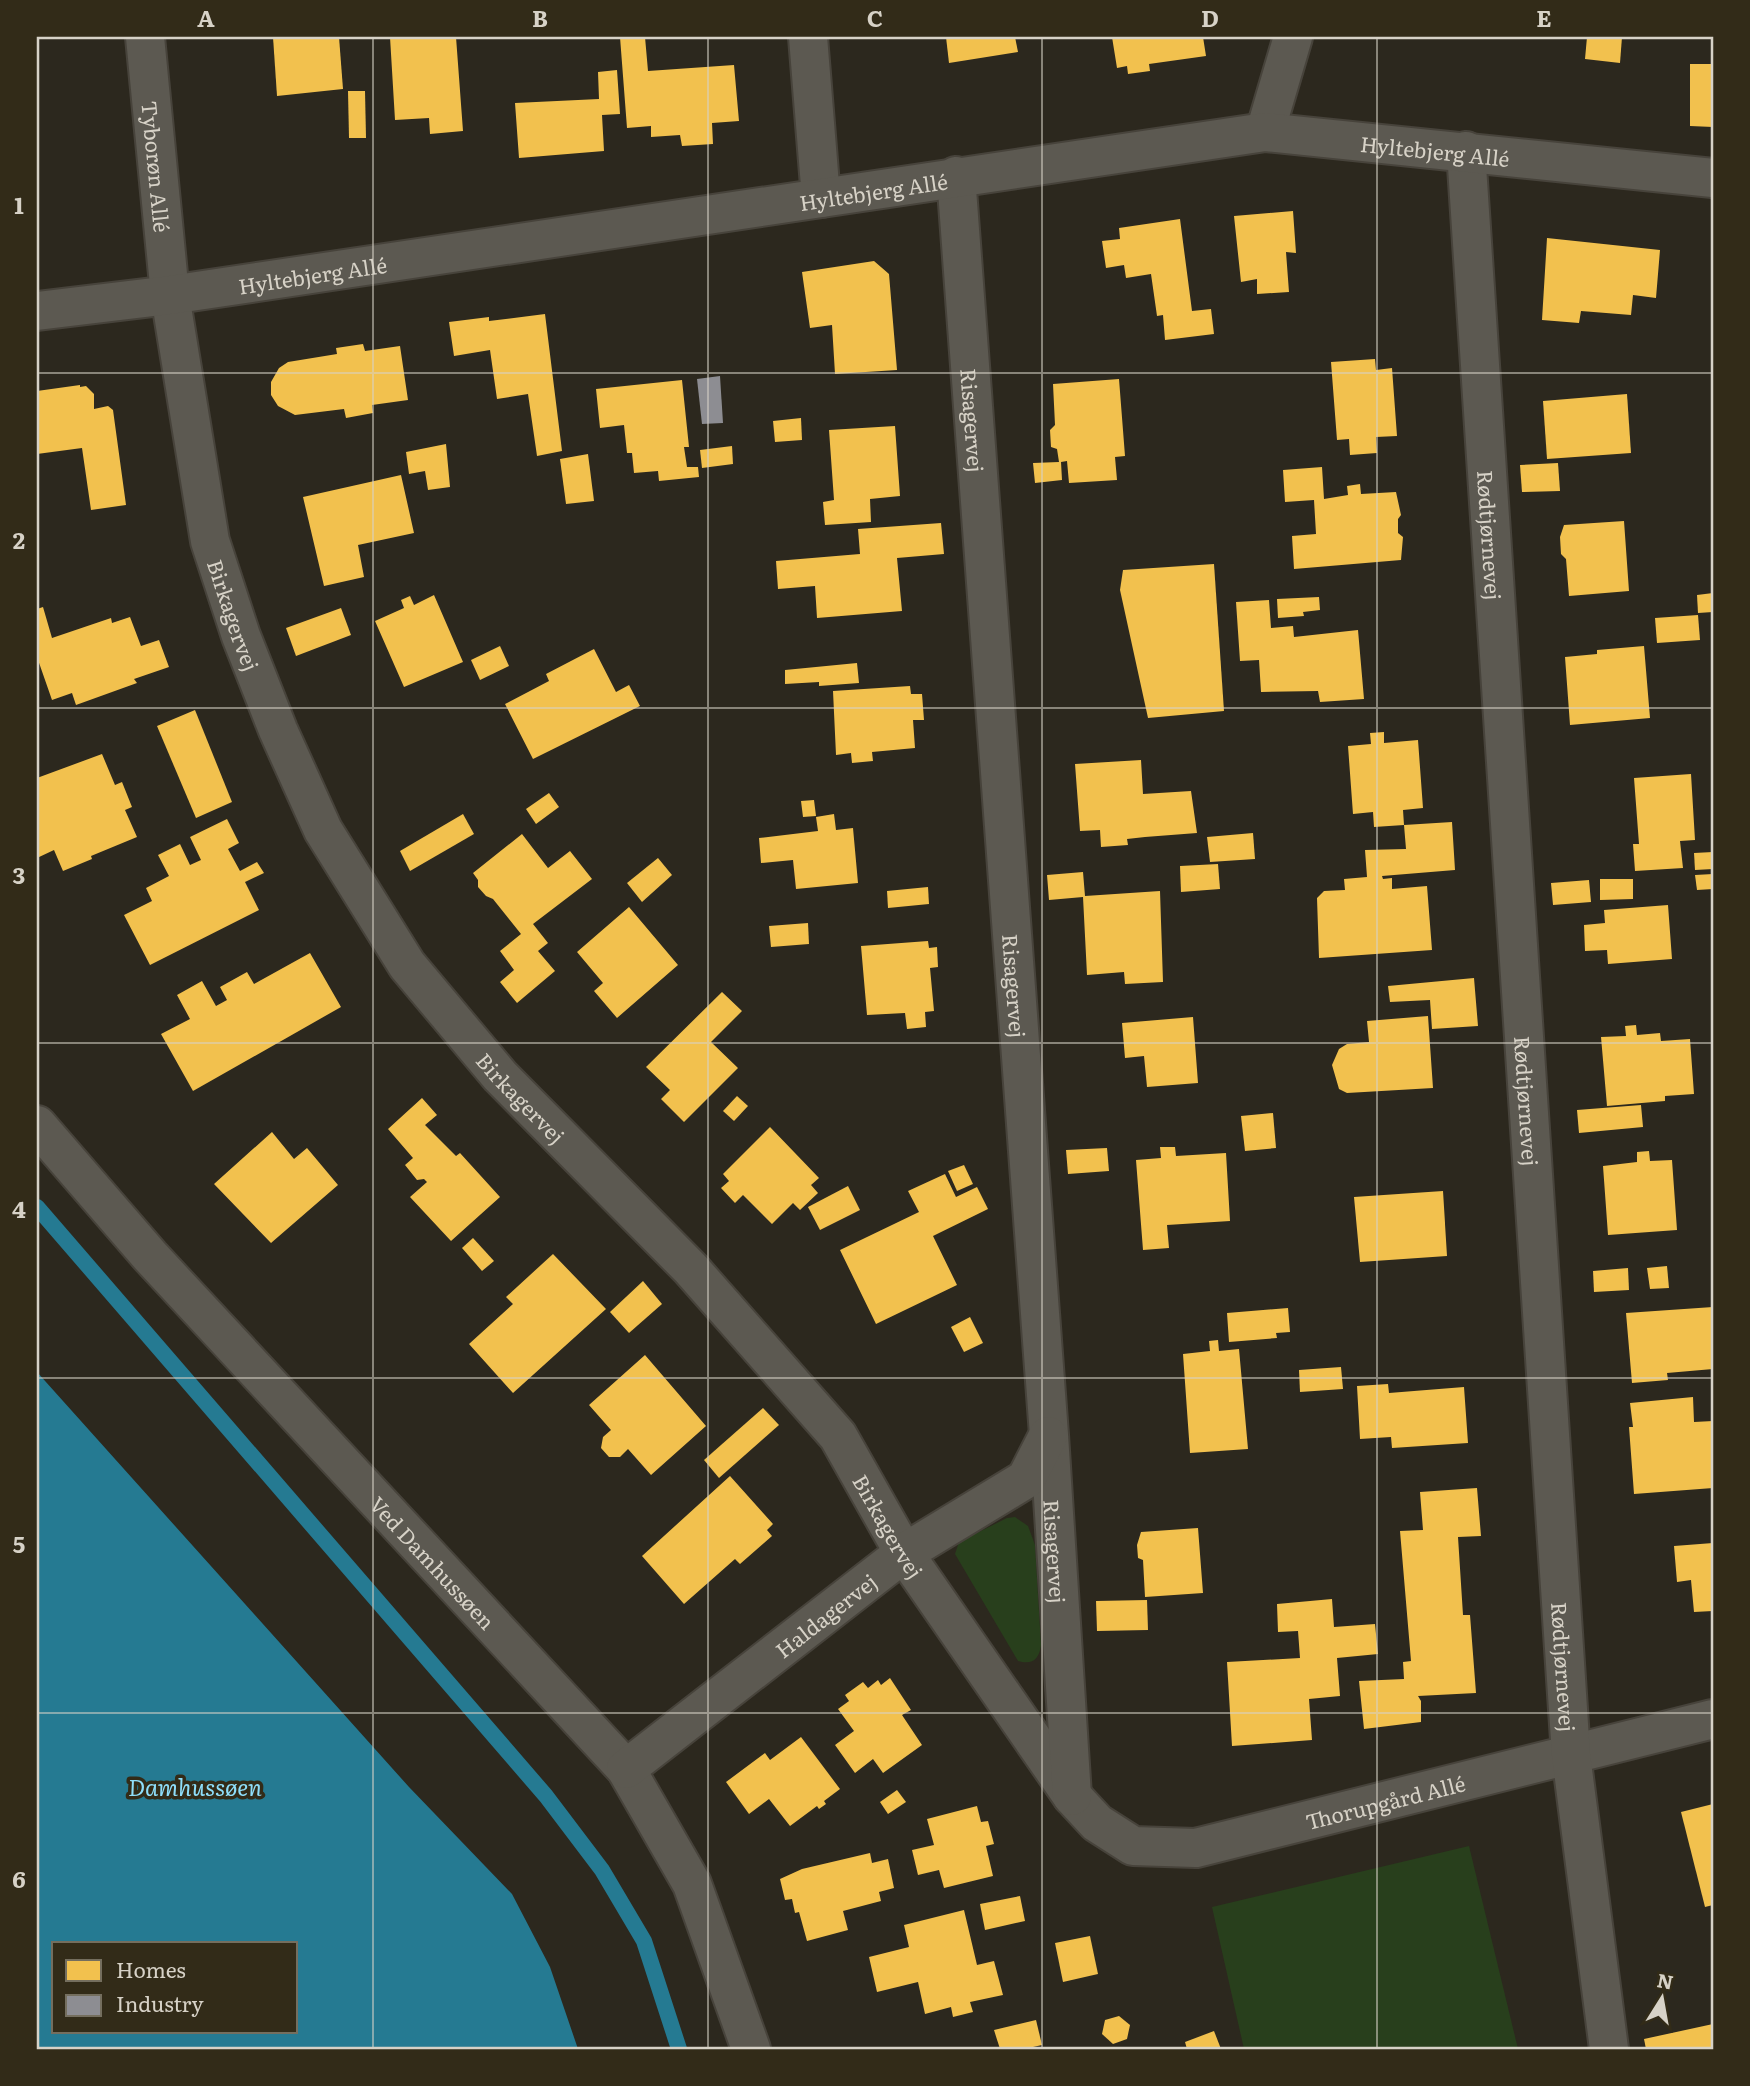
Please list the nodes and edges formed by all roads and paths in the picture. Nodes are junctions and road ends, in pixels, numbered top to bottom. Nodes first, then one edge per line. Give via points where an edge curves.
1 (145, 37) edge
2 (808, 37) edge
3 (1293, 37) edge
4 (1265, 132) junction
5 (1466, 151) junction
6 (956, 176) junction
7 (1713, 178) edge
8 (821, 198) junction
9 (170, 295) junction
10 (37, 311) edge
11 (37, 1125) edge
12 (1049, 1435) junction
13 (904, 1553) junction
14 (1713, 1719) edge
15 (1571, 1755) junction
16 (626, 1769) junction
17 (1072, 1796) junction
18 (751, 2049) edge
19 (1609, 2049) edge

1 - 9 street, Tyborøn Allé
2 - 8 street
3 - 4 street
4 - 5 street, Hyltebjerg Allé
4 - 6 street, Hyltebjerg Allé
5 - 7 street, Hyltebjerg Allé
5 - 15 street, Rødtjørnevej
6 - 8 street, Hyltebjerg Allé
6 - 12 street, Risagervej
8 - 9 street, Hyltebjerg Allé
9 - 10 street, Hyltebjerg Allé
9 - 13 street, Birkagervej via 210,541 274,718 323,830 407,965 500,1076 691,1269 838,1436
11 - 16 street, Ved Damhussøen via 150,1256
12 - 13 street, Haldagervej via 1026,1479
12 - 17 street, Risagervej
13 - 16 street, Haldagervej
13 - 17 street, Birkagervej
14 - 15 street, Thorupgård Allé
15 - 17 street, Thorupgård Allé via 1196,1848 1133,1846 1097,1823
15 - 19 street, Rødtjørnevej
16 - 18 street, Ved Damhussøen via 692,1884

